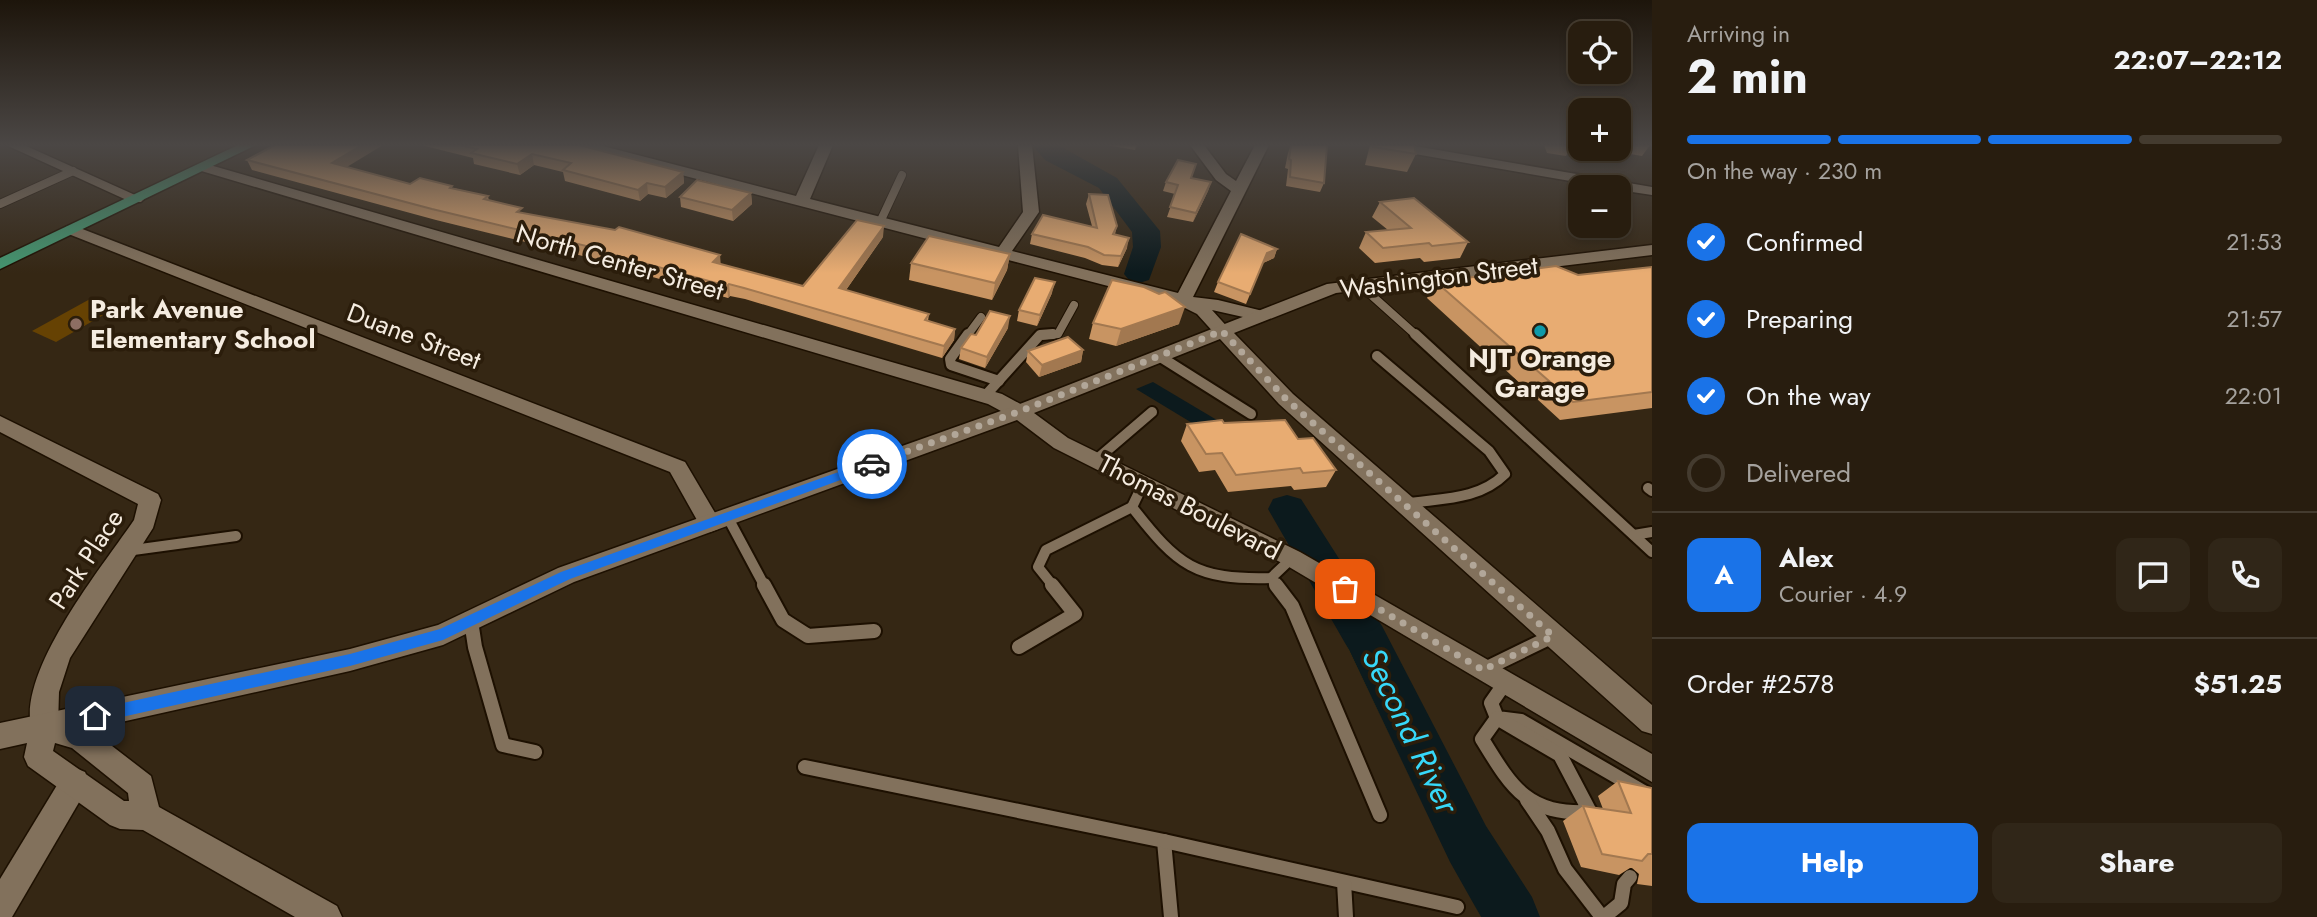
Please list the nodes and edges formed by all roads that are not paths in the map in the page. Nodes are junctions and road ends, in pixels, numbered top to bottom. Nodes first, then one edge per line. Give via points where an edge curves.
1 (36, 188) edge
2 (111, 188) edge
3 (159, 188) edge
4 (274, 188) edge
5 (754, 188) edge
6 (807, 188) edge
7 (896, 188) edge
8 (1029, 188) edge
9 (1634, 188) edge
10 (1238, 189) edge
11 (1652, 191) edge
12 (136, 199) junction
13 (802, 200) junction
14 (0, 204) edge
15 (881, 220) junction
16 (72, 230) junction
17 (1652, 250) edge
18 (1003, 253) junction
19 (2, 262) edge
20 (1360, 285) junction
21 (1187, 301) junction
22 (1074, 305) dead end
23 (1261, 316) junction
24 (981, 317) dead end
25 (1222, 331) junction
26 (1159, 356) junction
27 (1377, 356) dead end
28 (999, 381) junction
29 (985, 396) junction
30 (1018, 412) junction
31 (1152, 412) dead end
32 (1251, 415) dead end
33 (0, 423) edge
34 (1096, 460) junction
35 (1144, 482) junction
36 (1404, 504) junction
37 (1132, 507) junction
38 (719, 519) junction
39 (1652, 532) edge
40 (1634, 535) junction
41 (236, 536) dead end
42 (126, 551) junction
43 (1652, 552) edge
44 (1296, 561) junction
45 (1271, 578) junction
46 (471, 621) junction
47 (874, 631) dead end
48 (1553, 636) junction
49 (1019, 647) dead end
50 (1494, 676) junction
51 (1497, 719) junction
52 (1652, 722) edge
53 (44, 727) junction
54 (0, 736) edge
55 (535, 752) dead end
56 (805, 767) dead end
57 (1652, 769) edge
58 (75, 782) junction
59 (1652, 797) edge
60 (1527, 800) junction
61 (1380, 815) dead end
62 (146, 817) junction
63 (1164, 841) junction
64 (1630, 877) dead end
65 (1344, 882) junction
66 (1457, 907) dead end
67 (0, 908) edge
68 (313, 914) edge
69 (1171, 917) edge
70 (1346, 917) edge
71 (1603, 917) edge

1 - 14 lane
2 - 12 street
3 - 12 main road
4 - 29 street, North Center Street
5 - 13 street
6 - 13 street
7 - 15 lane
8 - 18 street via 1031,212
9 - 11 street
10 - 21 street
12 - 16 main road
13 - 15 street
15 - 18 street
16 - 19 main road
16 - 38 street, Duane Street via 678,467
17 - 20 street, Washington Street
18 - 21 street
20 - 23 street, Washington Street via 1333,288
20 - 40 lane
21 - 23 street
21 - 25 street via 1203,310
22 - 28 lane via 1058,334 1040,335
23 - 25 street, Washington Street
24 - 28 lane via 950,359 951,365
25 - 26 street, Washington Street
25 - 36 street via 1278,392
26 - 30 street, Washington Street
26 - 32 lane
27 - 36 lane via 1489,452 1504,474 1497,485 1469,495
28 - 29 lane
29 - 30 street, North Center Street
30 - 34 street, Thomas Boulevard via 1047,435
30 - 38 street, Washington Street
31 - 34 lane
33 - 42 street, Park Place via 150,500 145,522
34 - 35 street, Thomas Boulevard
35 - 37 lane
35 - 44 street, Thomas Boulevard
36 - 48 street
37 - 45 lane via 1166,551 1197,573 1242,580
37 - 49 lane via 1046,550 1038,567 1075,614
38 - 46 street, Washington Street via 566,575
38 - 47 lane via 783,620 808,636
39 - 40 lane
40 - 43 lane
41 - 42 lane
42 - 53 street, Park Place via 58,654 46,692
44 - 45 lane
44 - 50 street, Thomas Boulevard
45 - 61 lane via 1293,606
46 - 53 street, Washington Street via 443,634 350,660
46 - 55 lane via 503,745
48 - 50 lane
48 - 52 street
50 - 51 lane via 1491,703
50 - 57 street, Thomas Boulevard
51 - 59 lane via 1521,721
51 - 60 lane via 1482,739 1508,781
51 - 60 lane via 1560,755 1590,812 1568,813
53 - 54 street, Washington Street
53 - 58 street, Park Place via 38,757
53 - 62 street via 80,737 141,786
56 - 63 lane
58 - 62 street via 120,815
58 - 67 street
60 - 71 lane via 1565,869
62 - 68 street
63 - 65 lane
63 - 69 lane
64 - 71 lane via 1623,884 1621,903
65 - 66 lane
65 - 70 lane

